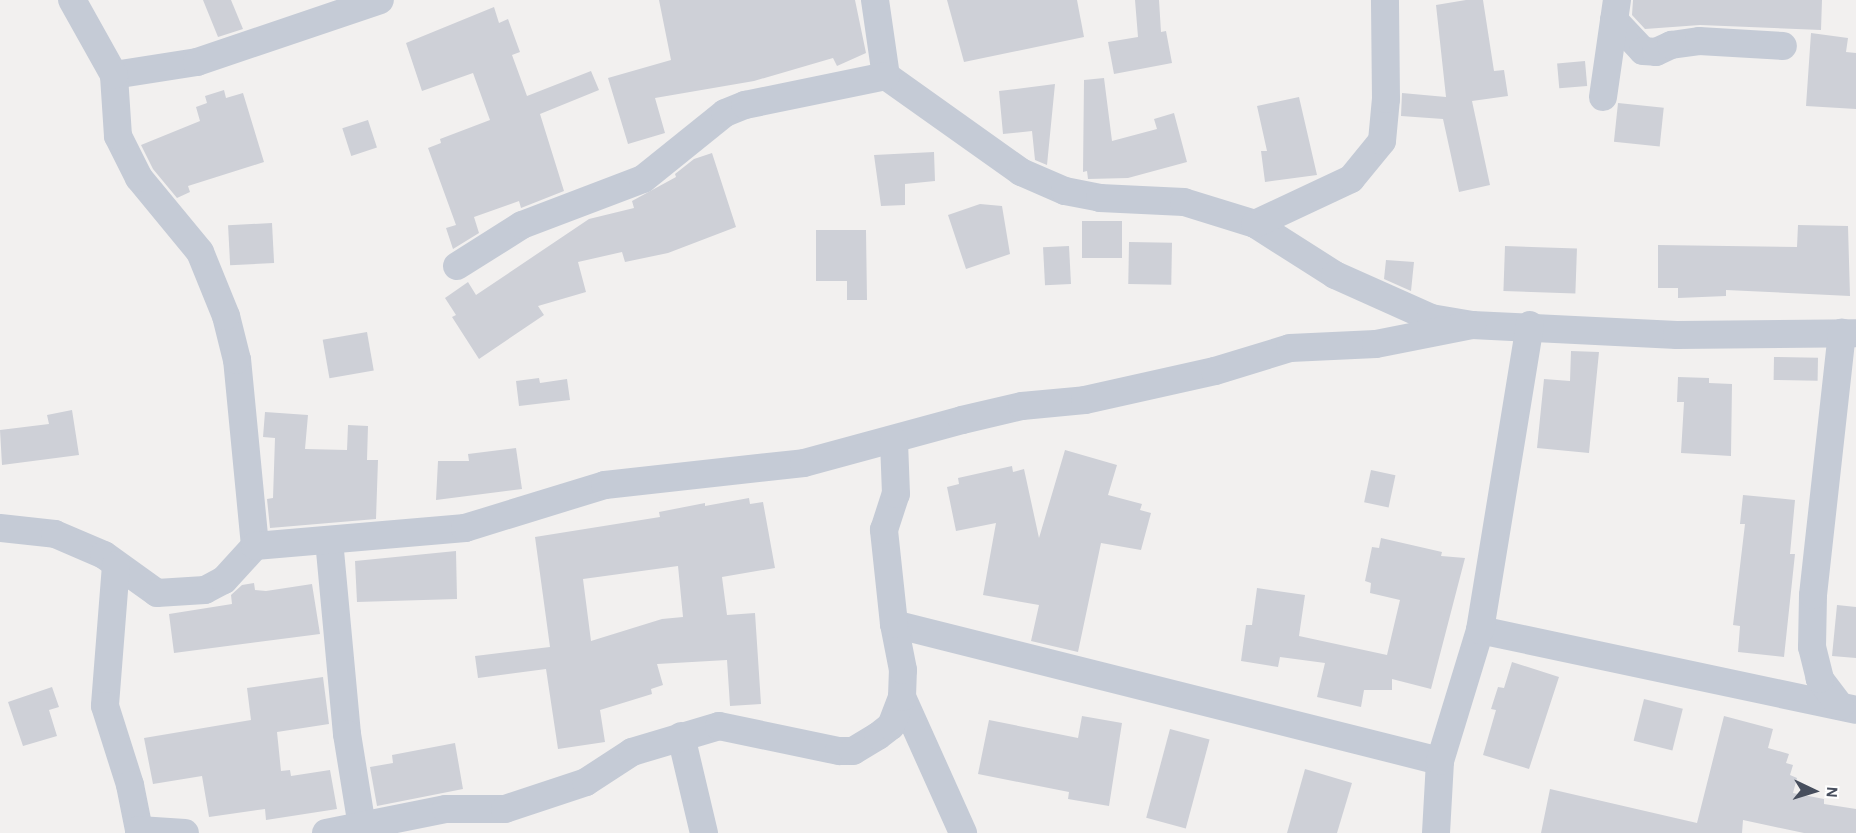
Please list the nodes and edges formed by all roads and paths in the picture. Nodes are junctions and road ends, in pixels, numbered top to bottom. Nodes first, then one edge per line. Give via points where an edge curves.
1 (72, 0) edge
2 (380, 0) edge
3 (875, 0) edge
4 (1385, 0) edge
5 (1618, 26) edge
6 (1783, 46) dead end
7 (114, 75) junction
8 (886, 76) junction
9 (1603, 97) dead end
10 (1255, 224) junction
11 (457, 266) dead end
12 (1472, 325) junction
13 (1530, 325) junction
14 (1849, 333) edge
15 (894, 441) junction
16 (0, 528) edge
17 (329, 540) junction
18 (255, 546) junction
19 (116, 565) junction
20 (894, 624) junction
21 (1480, 630) junction
22 (902, 697) junction
23 (1848, 708) edge
24 (681, 736) junction
25 (1440, 761) junction
26 (362, 827) junction
27 (139, 831) edge
28 (185, 833) edge
29 (326, 833) edge
30 (704, 833) edge
31 (963, 833) edge
32 (1436, 833) edge

1 - 7 street
2 - 7 street via 197,62
3 - 8 street
4 - 10 street via 1386,99 1382,141 1351,179
5 - 6 street via 1643,51 1656,52 1671,45 1699,41
5 - 9 street
7 - 18 street via 118,136 139,178 200,252 226,316 237,360
8 - 10 street via 1022,172 1065,191 1100,198 1184,202
8 - 11 street via 745,105 725,113 643,179 522,225
10 - 12 street via 1335,275 1431,318
12 - 13 street
12 - 15 street via 1376,344 1290,348 1215,371 1085,400 1022,406 972,417
13 - 14 street via 1677,335
13 - 21 street
14 - 23 street via 1814,584 1812,647 1820,679
15 - 17 street via 804,463 605,484 465,528
15 - 20 street via 896,494 884,530
16 - 19 street via 6,525 55,534 104,555
17 - 18 street
17 - 26 street via 347,734
18 - 19 street via 224,580 205,590 184,594 157,593
19 - 27 street via 105,706 130,785
20 - 22 street via 903,670
20 - 25 street
21 - 23 street
21 - 25 street
22 - 24 street via 891,726 853,751 719,726
22 - 31 street
24 - 26 street via 632,752 586,783 505,809 446,809
24 - 30 street
25 - 32 street
26 - 29 street
27 - 28 street

